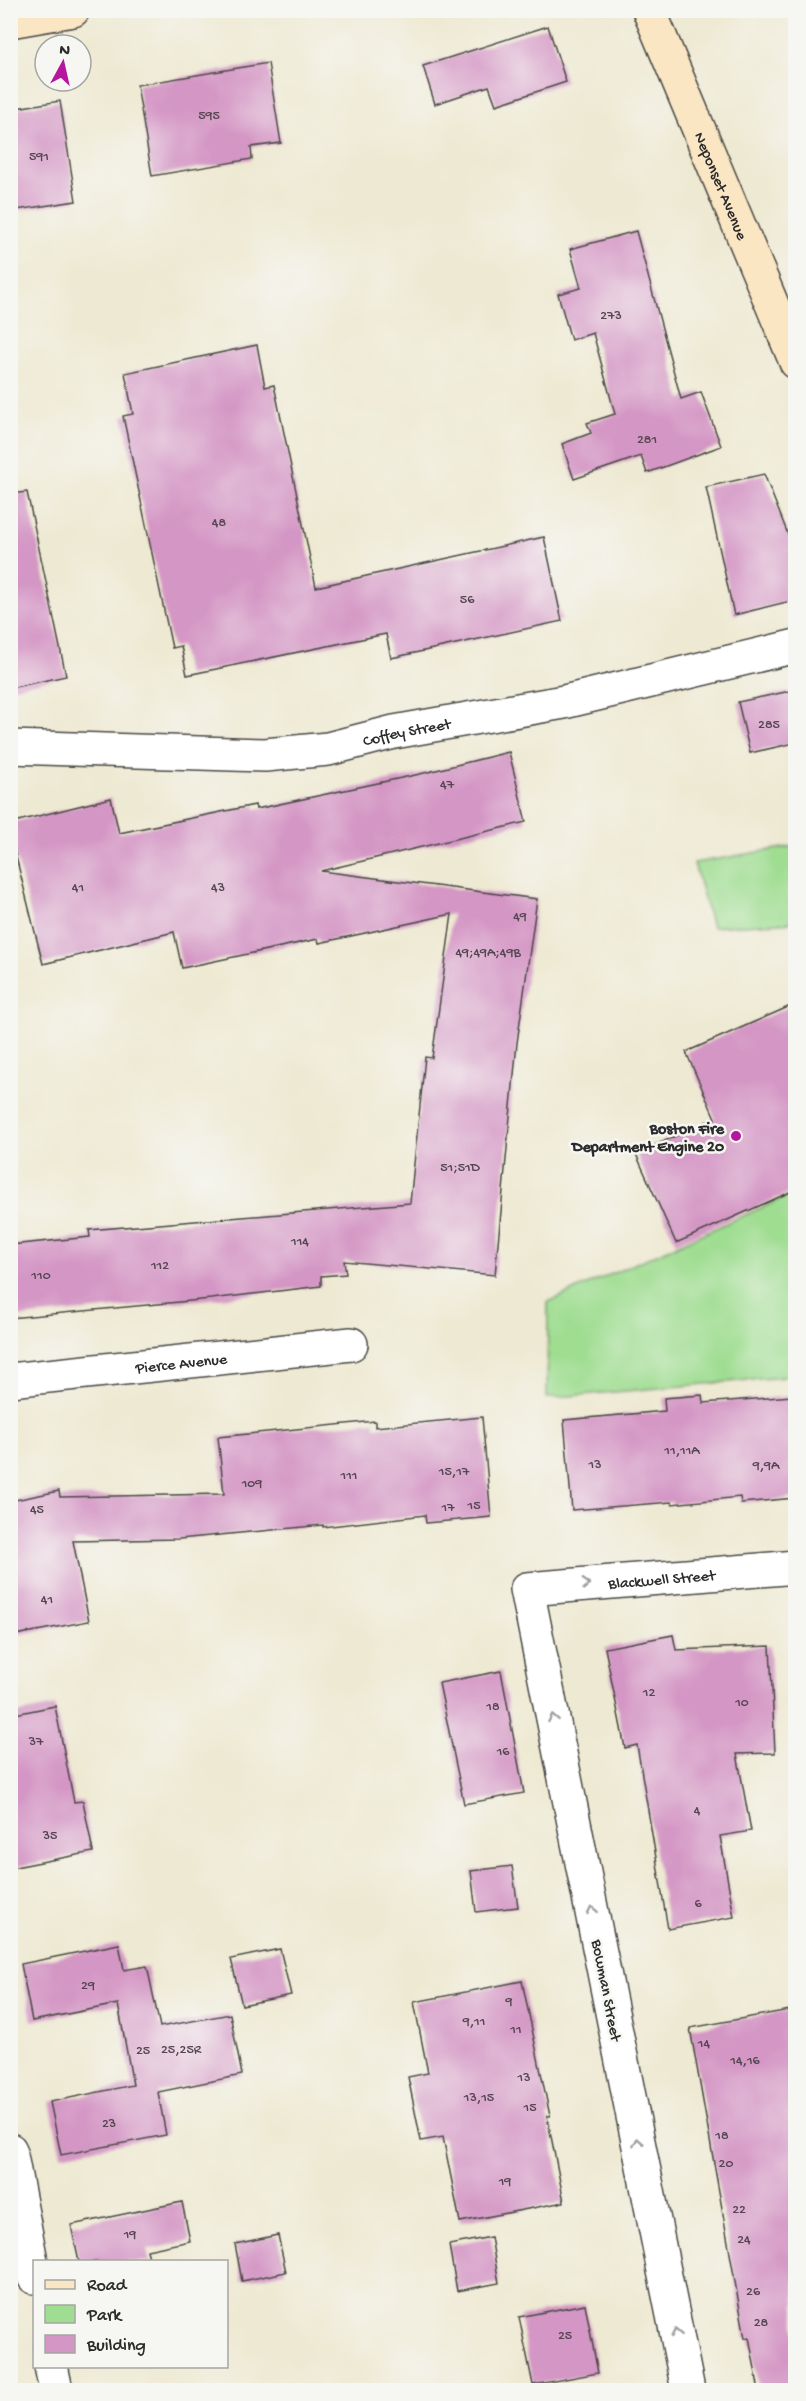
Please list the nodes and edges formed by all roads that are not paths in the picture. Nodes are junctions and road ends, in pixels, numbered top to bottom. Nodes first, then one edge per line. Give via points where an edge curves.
1 (74, 10) edge
2 (649, 10) edge
3 (10, 21) edge
4 (795, 362) edge
5 (795, 646) edge
6 (10, 747) edge
7 (351, 1344) dead end
8 (10, 1380) edge
9 (795, 1567) edge
10 (527, 1589) joint
11 (10, 2150) edge
12 (33, 2272) edge
13 (51, 2368) edge
14 (56, 2391) edge
15 (688, 2391) edge

1 - 3 main road
2 - 4 main road, Neponset Avenue
5 - 6 street, Coffey Street via 564,702 394,732 328,749 265,755
7 - 8 street, Pierce Avenue
10 -> 9 street, Blackwell Street
15 -> 10 street, Bowman Street
11 - 12 street
13 - 14 street

